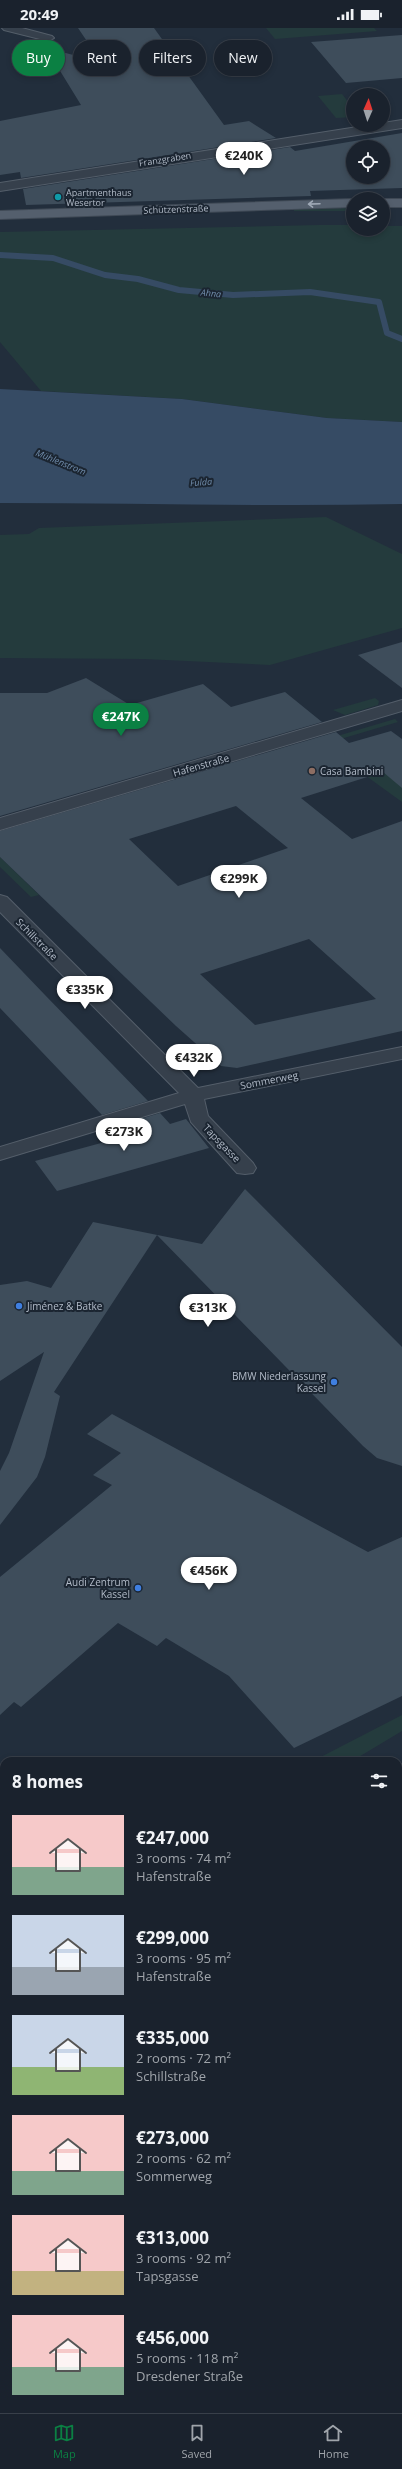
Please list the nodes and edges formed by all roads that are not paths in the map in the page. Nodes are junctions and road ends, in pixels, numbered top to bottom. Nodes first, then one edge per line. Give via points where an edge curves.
1 (8, 28) edge
2 (48, 38) dead end
3 (402, 124) edge
4 (0, 186) edge
5 (390, 202) edge
6 (346, 203) edge
7 (402, 203) edge
8 (346, 214) edge
9 (390, 214) edge
10 (402, 214) edge
11 (0, 215) edge
12 (0, 223) edge
13 (402, 705) edge
14 (0, 824) edge
15 (0, 901) edge
16 (402, 1053) edge
17 (193, 1095) junction
18 (0, 1154) edge
19 (245, 1168) dead end

1 - 2 street
3 - 4 street, Franzgraben
5 - 7 main road
6 -> 11 main road, Schützenstraße
8 - 12 main road, Schützenstraße
9 - 10 main road
13 - 14 street, Hafenstraße
15 - 17 street, Schillstraße
16 - 17 street, Sommerweg
17 - 18 street, Sommerweg
17 - 19 street, Tapsgasse via 198,1118

